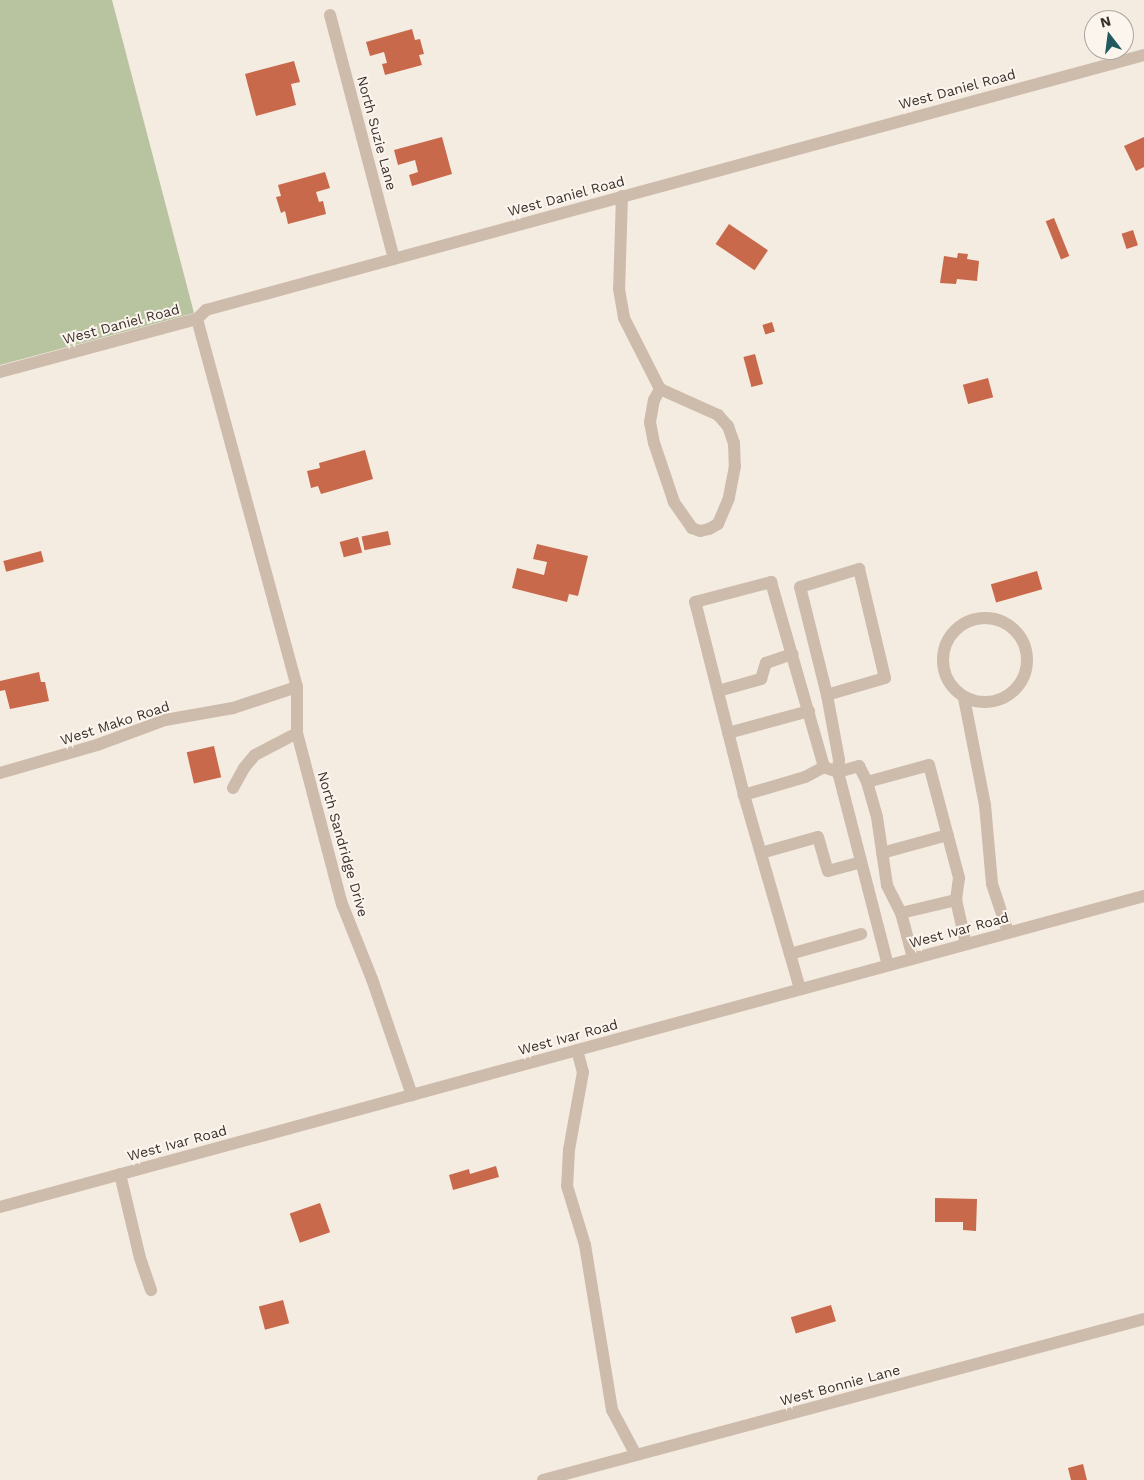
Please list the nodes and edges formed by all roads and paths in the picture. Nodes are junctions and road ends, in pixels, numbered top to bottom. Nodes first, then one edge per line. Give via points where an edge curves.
1 (330, 15) dead end
2 (1144, 55) edge
3 (622, 196) junction
4 (394, 259) junction
5 (197, 319) junction
6 (0, 372) edge
7 (660, 389) junction
8 (792, 654) junction
9 (297, 687) junction
10 (718, 692) junction
11 (827, 695) junction
12 (964, 698) junction
13 (809, 711) junction
14 (297, 733) junction
15 (728, 733) junction
16 (824, 766) junction
17 (838, 772) junction
18 (0, 773) edge
19 (867, 782) junction
20 (233, 788) dead end
21 (744, 795) junction
22 (948, 835) junction
23 (760, 853) junction
24 (882, 853) junction
25 (861, 862) junction
26 (1144, 896) edge
27 (956, 900) junction
28 (901, 913) junction
29 (1008, 932) junction
30 (861, 934) dead end
31 (966, 944) junction
32 (790, 954) junction
33 (913, 958) junction
34 (888, 965) junction
35 (800, 989) junction
36 (577, 1050) junction
37 (412, 1095) junction
38 (120, 1174) junction
39 (0, 1207) edge
40 (151, 1290) dead end
41 (1144, 1319) edge
42 (636, 1455) junction
43 (543, 1480) edge

1 - 4 street, North Suzie Lane
2 - 3 street, West Daniel Road
3 - 4 street, West Daniel Road
3 - 7 street via 619,289 624,318
4 - 5 street, West Daniel Road via 206,310
5 - 6 street, West Daniel Road
5 - 9 street, North Sandridge Drive
7 - 7 street via 654,400 650,422 674,502 692,528 709,529 718,524 729,498 735,466 734,443 728,426 718,415
8 - 10 street via 766,663 760,679
8 - 10 street via 772,582 696,602
8 - 13 street
9 - 14 street, North Sandridge Drive
9 - 18 street, West Mako Road via 232,708 165,720 97,745
10 - 15 street
11 - 11 street via 885,678 859,569 800,587
11 - 17 street via 839,760
12 - 12 street via 949,682 944,670 946,644 953,632 976,619 1002,621 1023,640 1027,654 1021,682 998,700 984,702
12 - 29 street via 985,805 992,884
13 - 15 street
13 - 16 street
14 - 20 street via 255,755
14 - 37 street, North Sandridge Drive via 342,904
15 - 21 street
16 - 17 street
16 - 21 street via 805,777
17 - 19 street via 859,766
17 - 25 street
19 - 22 street via 929,765
19 - 24 street via 877,817
21 - 23 street
22 - 24 street
22 - 27 street via 959,878
23 - 25 street via 818,837 828,871
23 - 32 street
24 - 28 street via 887,885
25 - 34 street
26 - 29 street, West Ivar Road
27 - 28 street
27 - 31 street
28 - 33 street
29 - 31 street, West Ivar Road
30 - 32 street
31 - 33 street, West Ivar Road
32 - 35 street
33 - 34 street, West Ivar Road
34 - 35 street, West Ivar Road
35 - 36 street, West Ivar Road
36 - 37 street, West Ivar Road
36 - 42 street via 582,1072 569,1150 567,1186 585,1245 612,1410
37 - 38 street, West Ivar Road
38 - 39 street, West Ivar Road
38 - 40 street
41 - 42 street, West Bonnie Lane
42 - 43 street, West Bonnie Lane

